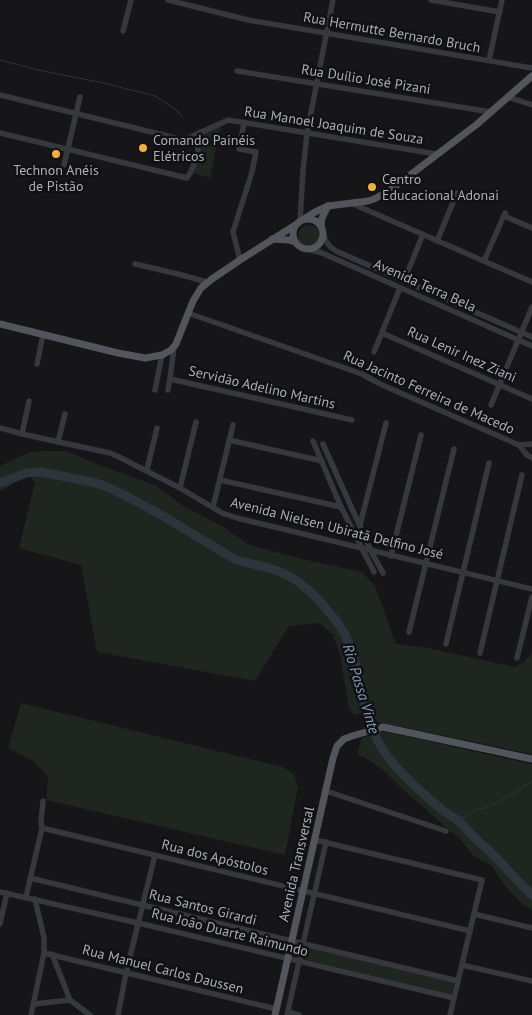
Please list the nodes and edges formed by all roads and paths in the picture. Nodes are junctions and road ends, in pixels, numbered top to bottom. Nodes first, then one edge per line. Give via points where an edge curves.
1 (130, 0) edge
2 (168, 0) edge
3 (333, 0) edge
4 (431, 0) edge
5 (502, 0) edge
6 (500, 12) junction
7 (123, 31) dead end
8 (326, 33) junction
9 (489, 60) junction
10 (532, 68) edge
11 (237, 71) dead end
12 (532, 76) edge
13 (316, 84) junction
14 (0, 95) edge
15 (80, 97) dead end
16 (508, 97) junction
17 (532, 105) edge
18 (491, 112) junction
19 (76, 113) junction
20 (244, 123) junction
21 (200, 132) junction
22 (0, 133) edge
23 (307, 133) junction
24 (68, 149) junction
25 (436, 154) junction
26 (64, 165) dead end
27 (457, 193) dead end
28 (363, 205) junction
29 (328, 206) junction
30 (300, 221) junction
31 (532, 228) edge
32 (322, 229) junction
33 (423, 234) junction
34 (272, 239) junction
35 (437, 241) junction
36 (295, 242) junction
37 (307, 249) junction
38 (240, 260) junction
39 (484, 261) junction
40 (135, 264) dead end
41 (404, 281) junction
42 (208, 282) junction
43 (532, 282) edge
44 (400, 288) junction
45 (532, 307) edge
46 (188, 313) junction
47 (0, 324) edge
48 (382, 332) junction
49 (521, 332) junction
50 (43, 335) junction
51 (532, 337) edge
52 (518, 340) junction
53 (174, 346) junction
54 (532, 346) edge
55 (374, 352) dead end
56 (162, 356) junction
57 (37, 364) dead end
58 (170, 379) junction
59 (499, 384) junction
60 (155, 390) dead end
61 (168, 390) dead end
62 (532, 399) edge
63 (29, 401) dead end
64 (491, 405) dead end
65 (65, 414) dead end
66 (352, 420) dead end
67 (196, 422) dead end
68 (386, 423) dead end
69 (233, 425) dead end
70 (0, 428) edge
71 (157, 428) dead end
72 (22, 434) junction
73 (421, 435) dead end
74 (229, 440) junction
75 (313, 441) dead end
76 (58, 442) junction
77 (323, 444) dead end
78 (532, 444) edge
79 (519, 445) junction
80 (454, 449) dead end
81 (330, 458) junction
82 (532, 458) edge
83 (321, 461) junction
84 (488, 463) dead end
85 (147, 470) junction
86 (522, 475) dead end
87 (220, 480) junction
88 (180, 488) junction
89 (213, 507) junction
90 (341, 507) junction
91 (360, 525) junction
92 (361, 548) junction
93 (371, 551) junction
94 (391, 556) junction
95 (426, 564) junction
96 (374, 572) dead end
97 (383, 572) dead end
98 (463, 573) junction
99 (497, 581) junction
100 (532, 589) edge
101 (532, 597) edge
102 (409, 632) dead end
103 (446, 644) dead end
104 (480, 652) dead end
105 (518, 658) dead end
106 (532, 759) edge
107 (326, 791) junction
108 (43, 801) dead end
109 (42, 828) junction
110 (446, 831) dead end
111 (314, 840) junction
112 (326, 842) junction
113 (155, 856) junction
114 (30, 878) junction
115 (303, 891) junction
116 (0, 892) edge
117 (7, 893) junction
118 (314, 894) junction
119 (26, 897) junction
120 (35, 899) junction
121 (142, 905) junction
122 (474, 914) junction
123 (138, 923) junction
124 (0, 924) edge
125 (532, 928) edge
126 (470, 932) junction
127 (292, 941) junction
128 (303, 944) junction
129 (44, 953) junction
130 (52, 954) junction
131 (288, 959) junction
132 (299, 962) junction
133 (462, 964) junction
134 (126, 973) junction
135 (458, 981) junction
136 (532, 981) edge
137 (454, 998) junction
138 (70, 1000) junction
139 (34, 1004) junction
140 (275, 1012) edge
141 (288, 1014) edge
142 (31, 1015) edge
143 (90, 1015) edge
144 (118, 1015) edge
145 (299, 1015) edge
146 (450, 1015) edge

1 - 7 street
2 - 8 street, Rua Hermutte Bernardo Bruch via 248,20
3 - 8 street
4 - 6 street
5 - 6 street
6 - 9 street
8 - 9 street, Rua Hermutte Bernardo Bruch
8 - 13 street
9 - 10 street, Rua Hermutte Bernardo Bruch
11 - 13 street, Rua Duílio José Pizani
12 - 16 main road
13 - 18 street, Rua Duílio José Pizani
13 - 23 street
14 - 19 street
15 - 19 street
16 - 17 street
16 - 18 main road
18 - 25 main road
19 - 21 street via 184,140
19 - 24 street
20 - 21 street, Rua Manoel Joaquim de Souza via 228,120
20 - 23 street, Rua Manoel Joaquim de Souza
20 - 38 street via 239,149 256,152 233,232
21 - 24 street via 198,153 187,178
22 - 24 street
23 - 25 street, Rua Manoel Joaquim de Souza
23 - 30 street
24 - 26 street
25 - 28 main road via 389,191
27 - 35 street
28 - 29 main road
28 - 33 street
29 - 30 main road
29 - 32 main road via 322,218
30 - 32 main road via 313,220
30 - 34 main road
30 - 36 main road via 293,233
31 - 39 street via 504,214
32 - 37 main road via 320,243
32 - 41 street, Avenida Terra Bela via 326,242 333,249
33 - 35 street
33 - 41 street
34 - 36 main road
34 - 38 main road
35 - 39 street
36 - 37 main road
37 - 44 street, Avenida Terra Bela
38 - 42 main road
39 - 43 street
40 - 42 street
41 - 49 street, Avenida Terra Bela
42 - 46 main road via 196,295
44 - 48 street
44 - 52 street, Avenida Terra Bela
45 - 49 street
46 - 53 main road
46 - 79 street, Rua Jacinto Ferreira de Macedo via 362,374
47 - 50 main road
48 - 55 street
48 - 59 street, Rua Lenir Inez Ziani
49 - 51 street, Avenida Terra Bela
49 - 52 street
50 - 56 main road via 127,355
50 - 57 street
52 - 54 street, Avenida Terra Bela
52 - 59 street
53 - 56 main road
53 - 58 street, Servidão Adelino Martins
56 - 60 street
58 - 61 street
58 - 66 street, Servidão Adelino Martins
59 - 62 street, Rua Lenir Inez Ziani
59 - 64 street
63 - 72 street
65 - 76 street
67 - 88 street
68 - 91 street
69 - 74 street
70 - 72 street, Avenida Nielsen Ubiratã Delfino José
71 - 85 street
72 - 76 street, Avenida Nielsen Ubiratã Delfino José
73 - 94 street
74 - 83 street
74 - 87 street
75 - 83 street
76 - 85 street, Avenida Nielsen Ubiratã Delfino José via 110,454
77 - 81 street
78 - 79 street, Rua Jacinto Ferreira de Macedo
79 - 82 street, Rua Jacinto Ferreira de Macedo
80 - 95 street
81 - 83 street
81 - 91 street
83 - 90 street
84 - 98 street
85 - 88 street, Avenida Nielsen Ubiratã Delfino José
86 - 99 street
87 - 89 street
87 - 90 street
88 - 89 street, Avenida Nielsen Ubiratã Delfino José
89 - 92 street, Avenida Nielsen Ubiratã Delfino José via 237,518
90 - 92 street
91 - 93 street
92 - 93 street, Avenida Nielsen Ubiratã Delfino José
92 - 96 street
93 - 94 street, Avenida Nielsen Ubiratã Delfino José
93 - 97 street
94 - 95 street, Avenida Nielsen Ubiratã Delfino José
95 - 98 street, Avenida Nielsen Ubiratã Delfino José
95 - 102 street
98 - 99 street, Avenida Nielsen Ubiratã Delfino José
98 - 103 street
99 - 100 street, Avenida Nielsen Ubiratã Delfino José
99 - 104 street
101 - 105 street
106 - 107 main road, Avenida Transversal via 383,727 344,739 337,746
107 - 110 street
107 - 111 main road, Avenida Transversal
108 - 109 street
109 - 113 street, Rua dos Apóstolos
109 - 114 street
111 - 112 street
111 - 115 main road, Avenida Transversal
112 - 118 street
112 - 122 street via 482,880
113 - 115 street, Rua dos Apóstolos
113 - 121 street
114 - 119 street
114 - 121 street, Rua Santos Girardi
115 - 118 street, Rua dos Apóstolos
115 - 127 main road, Avenida Transversal
116 - 117 street, Rua João Duarte Raimundo
117 - 119 street, Rua João Duarte Raimundo
117 - 124 street
118 - 126 street, Rua dos Apóstolos
118 - 128 street
119 - 120 street, Rua João Duarte Raimundo
120 - 123 street, Rua João Duarte Raimundo
120 - 129 street
121 - 123 street
121 - 127 street, Rua Santos Girardi
122 - 125 street
122 - 126 street
123 - 131 street, Rua João Duarte Raimundo
123 - 134 street
126 - 133 street
127 - 128 street, Rua Santos Girardi
127 - 131 main road, Avenida Transversal
128 - 132 street
128 - 135 street, Rua Santos Girardi
129 - 130 street, Rua Manuel Carlos Daussen
129 - 139 street
130 - 134 street, Rua Manuel Carlos Daussen
130 - 138 street
131 - 132 street, Rua João Duarte Raimundo
131 - 140 main road, Avenida Transversal
132 - 137 street, Rua João Duarte Raimundo
132 - 141 street
133 - 135 street
133 - 136 street
134 - 140 street, Rua Manuel Carlos Daussen
134 - 144 street
135 - 137 street
137 - 146 street
138 - 139 street
138 - 143 street
139 - 142 street
141 - 145 street

